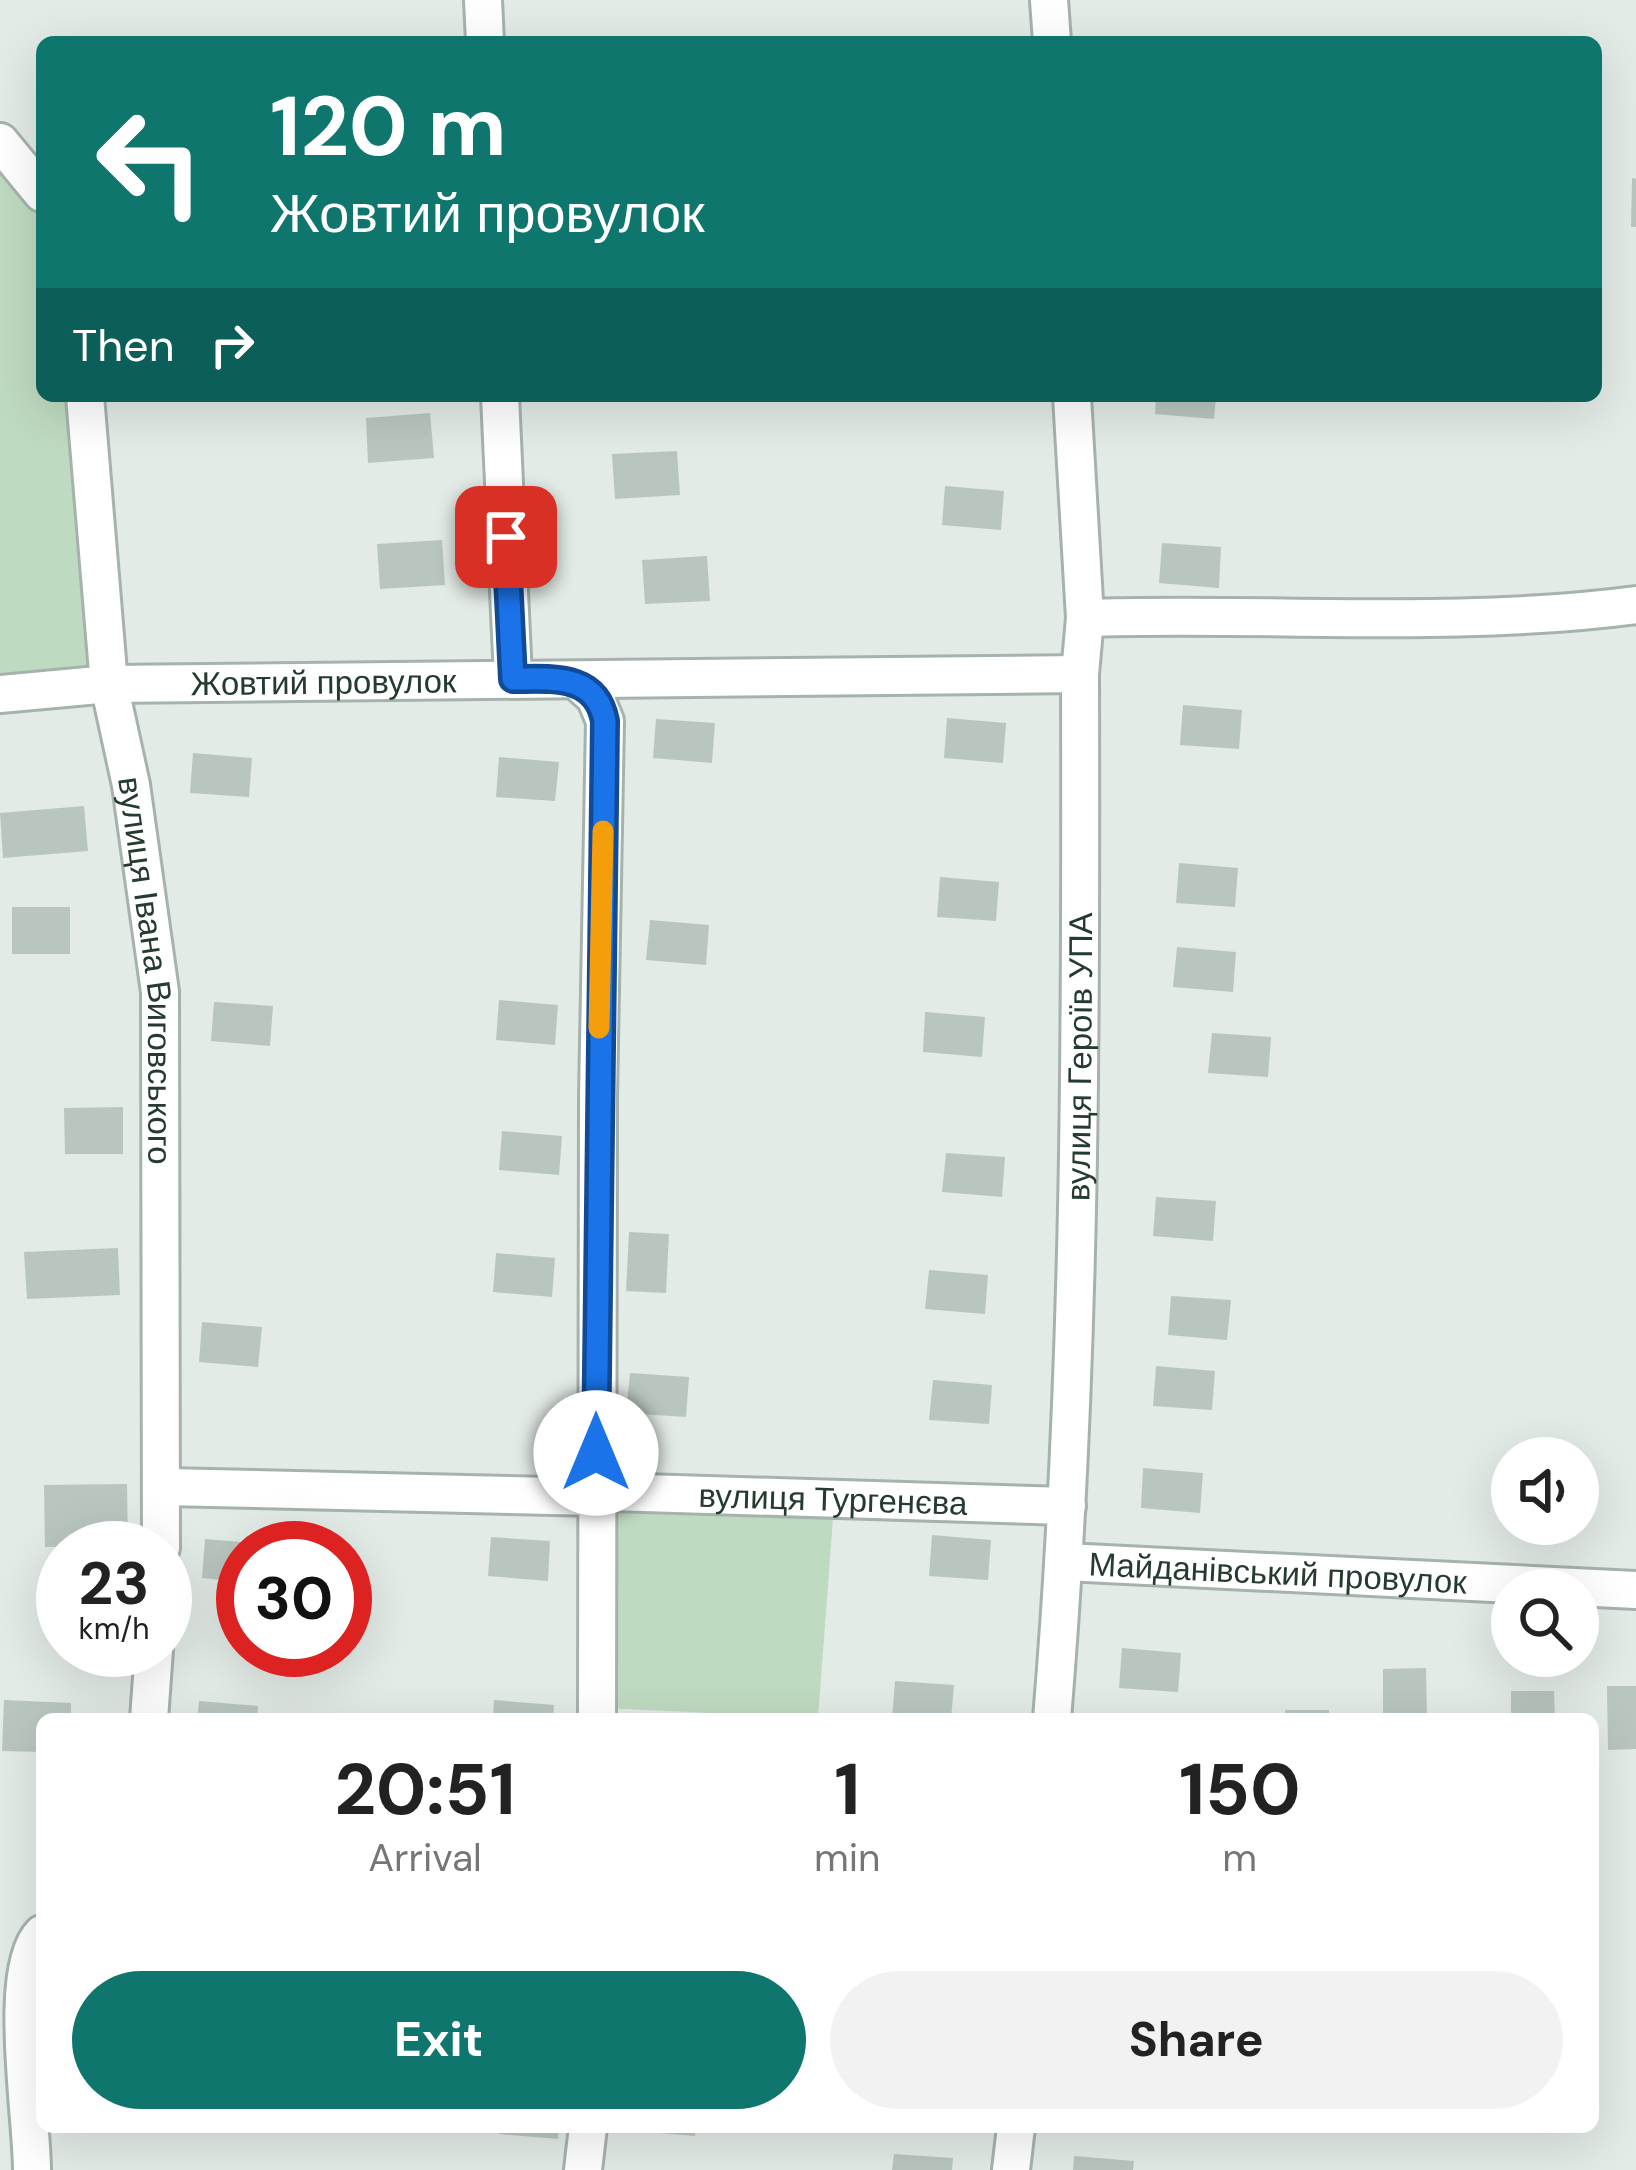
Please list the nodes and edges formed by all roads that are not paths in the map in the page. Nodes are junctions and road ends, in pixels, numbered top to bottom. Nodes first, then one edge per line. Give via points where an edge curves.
1 (483, 0) edge
2 (1049, 0) edge
3 (484, 36) edge
4 (1052, 36) edge
5 (0, 142) edge
6 (36, 186) edge
7 (86, 402) edge
8 (500, 402) edge
9 (1072, 402) edge
10 (1636, 605) edge
11 (1085, 618) junction
12 (1079, 674) junction
13 (513, 679) junction
14 (576, 680) junction
15 (109, 683) junction
16 (0, 694) edge
17 (165, 1487) junction
18 (596, 1497) junction
19 (1067, 1506) junction
20 (163, 1521) edge
21 (1065, 1562) junction
22 (1636, 1590) edge
23 (152, 1677) edge
24 (149, 1713) edge
25 (597, 1713) edge
26 (1052, 1713) edge
27 (36, 1942) edge
28 (587, 2133) edge
29 (1015, 2133) edge
30 (32, 2170) edge
31 (583, 2170) edge
32 (1011, 2170) edge

1 - 3 street
2 - 4 street
5 - 6 street
7 - 15 street, вулиця Івана Виговського
8 - 13 street
9 - 11 street, вулиця Героїв УПА
10 - 11 street via 1431,621 1239,613
11 - 12 street, вулиця Героїв УПА
12 - 14 street, Жовтий провулок
12 - 19 street, вулиця Героїв УПА via 1082,1100
13 - 14 street, Жовтий провулок
13 - 15 street, Жовтий провулок
14 - 18 street via 605,721
15 - 16 street, Жовтий провулок
15 - 17 street, вулиця Івана Виговського via 160,992
17 - 18 street, вулиця Тургенєва
17 - 20 street, вулиця Івана Виговського
18 - 19 street, вулиця Тургенєва
18 - 25 street
19 - 21 street, вулиця Героїв УПА
21 - 22 street, Майданівський провулок
21 - 26 street, вулиця Героїв УПА
23 - 24 street
27 - 30 street via 27,1953 22,2035
28 - 31 street
29 - 32 street

